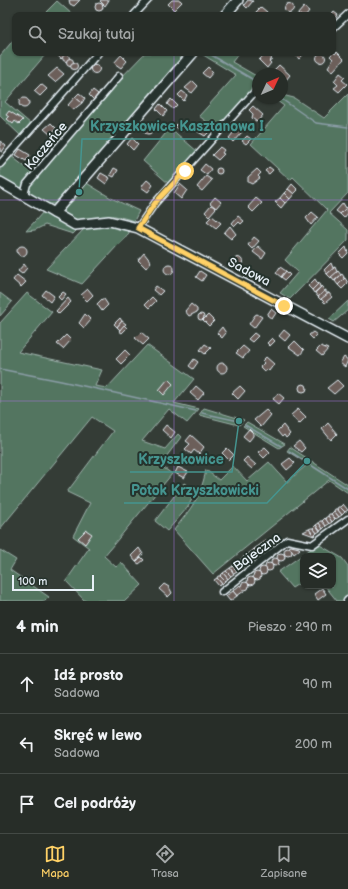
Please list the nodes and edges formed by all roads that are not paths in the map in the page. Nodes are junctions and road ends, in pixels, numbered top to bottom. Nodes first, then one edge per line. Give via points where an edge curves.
1 (148, 0) edge
2 (238, 0) edge
3 (137, 12) edge
4 (228, 12) edge
5 (348, 14) edge
6 (336, 25) edge
7 (95, 56) edge
8 (190, 56) edge
9 (119, 76) dead end
10 (252, 95) edge
11 (0, 164) edge
12 (0, 182) edge
13 (24, 195) junction
14 (54, 213) junction
15 (138, 228) junction
16 (348, 339) edge
17 (348, 519) edge
18 (222, 592) dead end

1 - 3 street
2 - 4 street
5 - 6 street
7 - 11 street, Kaczeńce
8 - 14 street
9 - 13 street, Kaczeńce via 27,184
10 - 15 street via 155,203
12 - 13 street, Sadowa
13 - 14 street, Sadowa
14 - 15 street, Sadowa via 75,225 109,221
15 - 16 street, Sadowa
17 - 18 street, Bajeczna via 312,545 287,540

